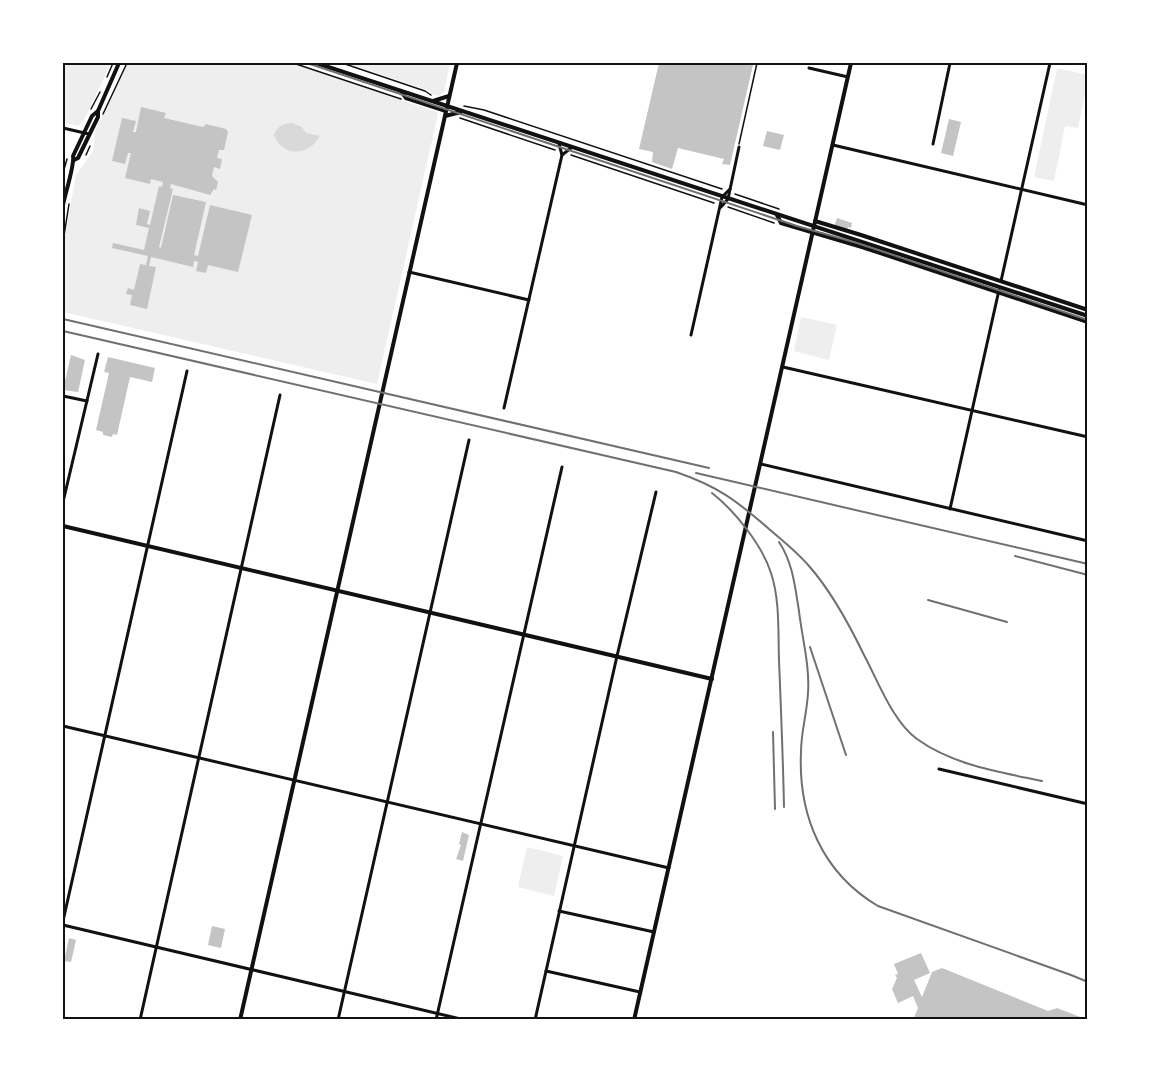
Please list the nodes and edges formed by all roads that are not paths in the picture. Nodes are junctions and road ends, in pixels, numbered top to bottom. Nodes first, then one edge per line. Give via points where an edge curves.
1 (119, 63) edge
2 (316, 63) edge
3 (457, 63) edge
4 (757, 63) edge
5 (851, 63) edge
6 (950, 63) edge
7 (1050, 63) edge
8 (809, 68) dead end
9 (848, 77) junction
10 (401, 91) junction
11 (449, 96) junction
12 (432, 101) junction
13 (98, 111) junction
14 (446, 111) junction
15 (462, 112) junction
16 (63, 128) edge
17 (83, 133) junction
18 (89, 134) junction
19 (559, 144) junction
20 (933, 144) dead end
21 (739, 145) joint
22 (832, 145) junction
23 (571, 148) junction
24 (562, 154) junction
25 (74, 160) junction
26 (1022, 189) junction
27 (729, 191) junction
28 (722, 197) junction
29 (728, 199) junction
30 (63, 205) edge
31 (1088, 205) edge
32 (720, 206) junction
33 (777, 216) junction
34 (815, 221) junction
35 (813, 230) junction
36 (409, 272) junction
37 (1001, 281) junction
38 (1000, 287) junction
39 (998, 293) junction
40 (529, 300) junction
41 (1088, 310) edge
42 (1088, 316) edge
43 (1088, 322) edge
44 (691, 335) dead end
45 (98, 354) dead end
46 (782, 367) junction
47 (187, 371) dead end
48 (280, 394) dead end
49 (63, 396) edge
50 (87, 401) junction
51 (504, 408) dead end
52 (972, 410) junction
53 (1088, 437) edge
54 (469, 440) dead end
55 (761, 464) junction
56 (562, 467) dead end
57 (656, 492) dead end
58 (63, 502) edge
59 (950, 509) junction
60 (63, 526) edge
61 (1088, 541) edge
62 (147, 546) junction
63 (242, 568) junction
64 (337, 591) junction
65 (429, 612) junction
66 (524, 634) junction
67 (617, 656) junction
68 (712, 679) junction
69 (63, 726) edge
70 (105, 736) junction
71 (199, 758) junction
72 (939, 769) dead end
73 (294, 780) junction
74 (387, 802) junction
75 (1088, 804) edge
76 (481, 824) junction
77 (574, 846) junction
78 (669, 868) junction
79 (559, 911) junction
80 (63, 923) edge
81 (654, 932) junction
82 (156, 947) junction
83 (251, 970) junction
84 (546, 971) junction
85 (344, 992) junction
86 (640, 992) junction
87 (438, 1014) junction
88 (140, 1020) edge
89 (240, 1020) edge
90 (338, 1020) edge
91 (436, 1020) edge
92 (465, 1020) edge
93 (535, 1020) edge
94 (634, 1020) edge

1 - 13 main road
2 - 10 main road
3 - 11 main road
4 - 21 lane
5 - 9 main road
6 - 20 street
7 - 26 street
8 - 9 street
9 - 22 main road
10 - 12 main road
10 - 14 main road via 406,98
11 - 12 main road
11 - 14 main road
12 - 14 main road
13 - 17 main road
13 - 18 main road
14 - 15 main road
14 - 15 main road
14 - 36 main road
15 - 19 main road
16 - 17 street
17 - 18 street
17 - 25 main road
18 - 25 main road
19 - 23 main road
19 - 24 street
21 - 27 street
22 - 26 street
22 - 34 main road
23 - 24 street
23 - 28 main road
24 - 40 street
25 - 30 main road
26 - 31 street
26 - 37 street
27 - 28 street
27 - 29 street
28 - 29 main road
28 - 32 street
29 - 32 street
29 - 33 main road
32 - 44 street
33 - 35 main road
33 - 35 main road via 781,223
34 - 35 main road
34 - 37 main road
35 - 38 main road via 843,235
35 - 39 main road
35 - 46 main road
36 - 40 street
36 - 64 main road
37 - 38 street
37 - 41 main road
38 - 39 street
38 - 42 main road
39 - 43 main road
39 - 52 street
40 - 51 street
45 - 50 street
46 - 52 street
46 - 55 main road
47 - 62 street
48 - 63 street
49 - 50 street
50 - 58 street
52 - 53 street
52 - 59 street
54 - 65 street
55 - 59 street
55 - 68 main road
56 - 66 street
57 - 67 street
59 - 61 street
60 - 62 main road
62 - 63 main road
62 - 70 street
63 - 64 main road
63 - 71 street
64 - 65 main road
64 - 73 main road
65 - 66 main road
65 - 74 street
66 - 67 main road
66 - 76 street
67 - 68 main road
67 - 77 street
68 - 78 main road
69 - 70 street
70 - 71 street
70 - 80 street
71 - 73 street
71 - 82 street
72 - 75 street
73 - 74 street
73 - 83 main road
74 - 76 street
74 - 85 street
76 - 77 street
76 - 87 street
77 - 78 street
77 - 79 street
78 - 81 main road
79 - 81 street
79 - 84 street
80 - 82 street
81 - 86 main road
82 - 83 street
82 - 88 street
83 - 85 street
83 - 89 main road
84 - 86 street
84 - 93 street
85 - 87 street
85 - 90 street
86 - 94 main road
87 - 91 street
87 - 92 street

